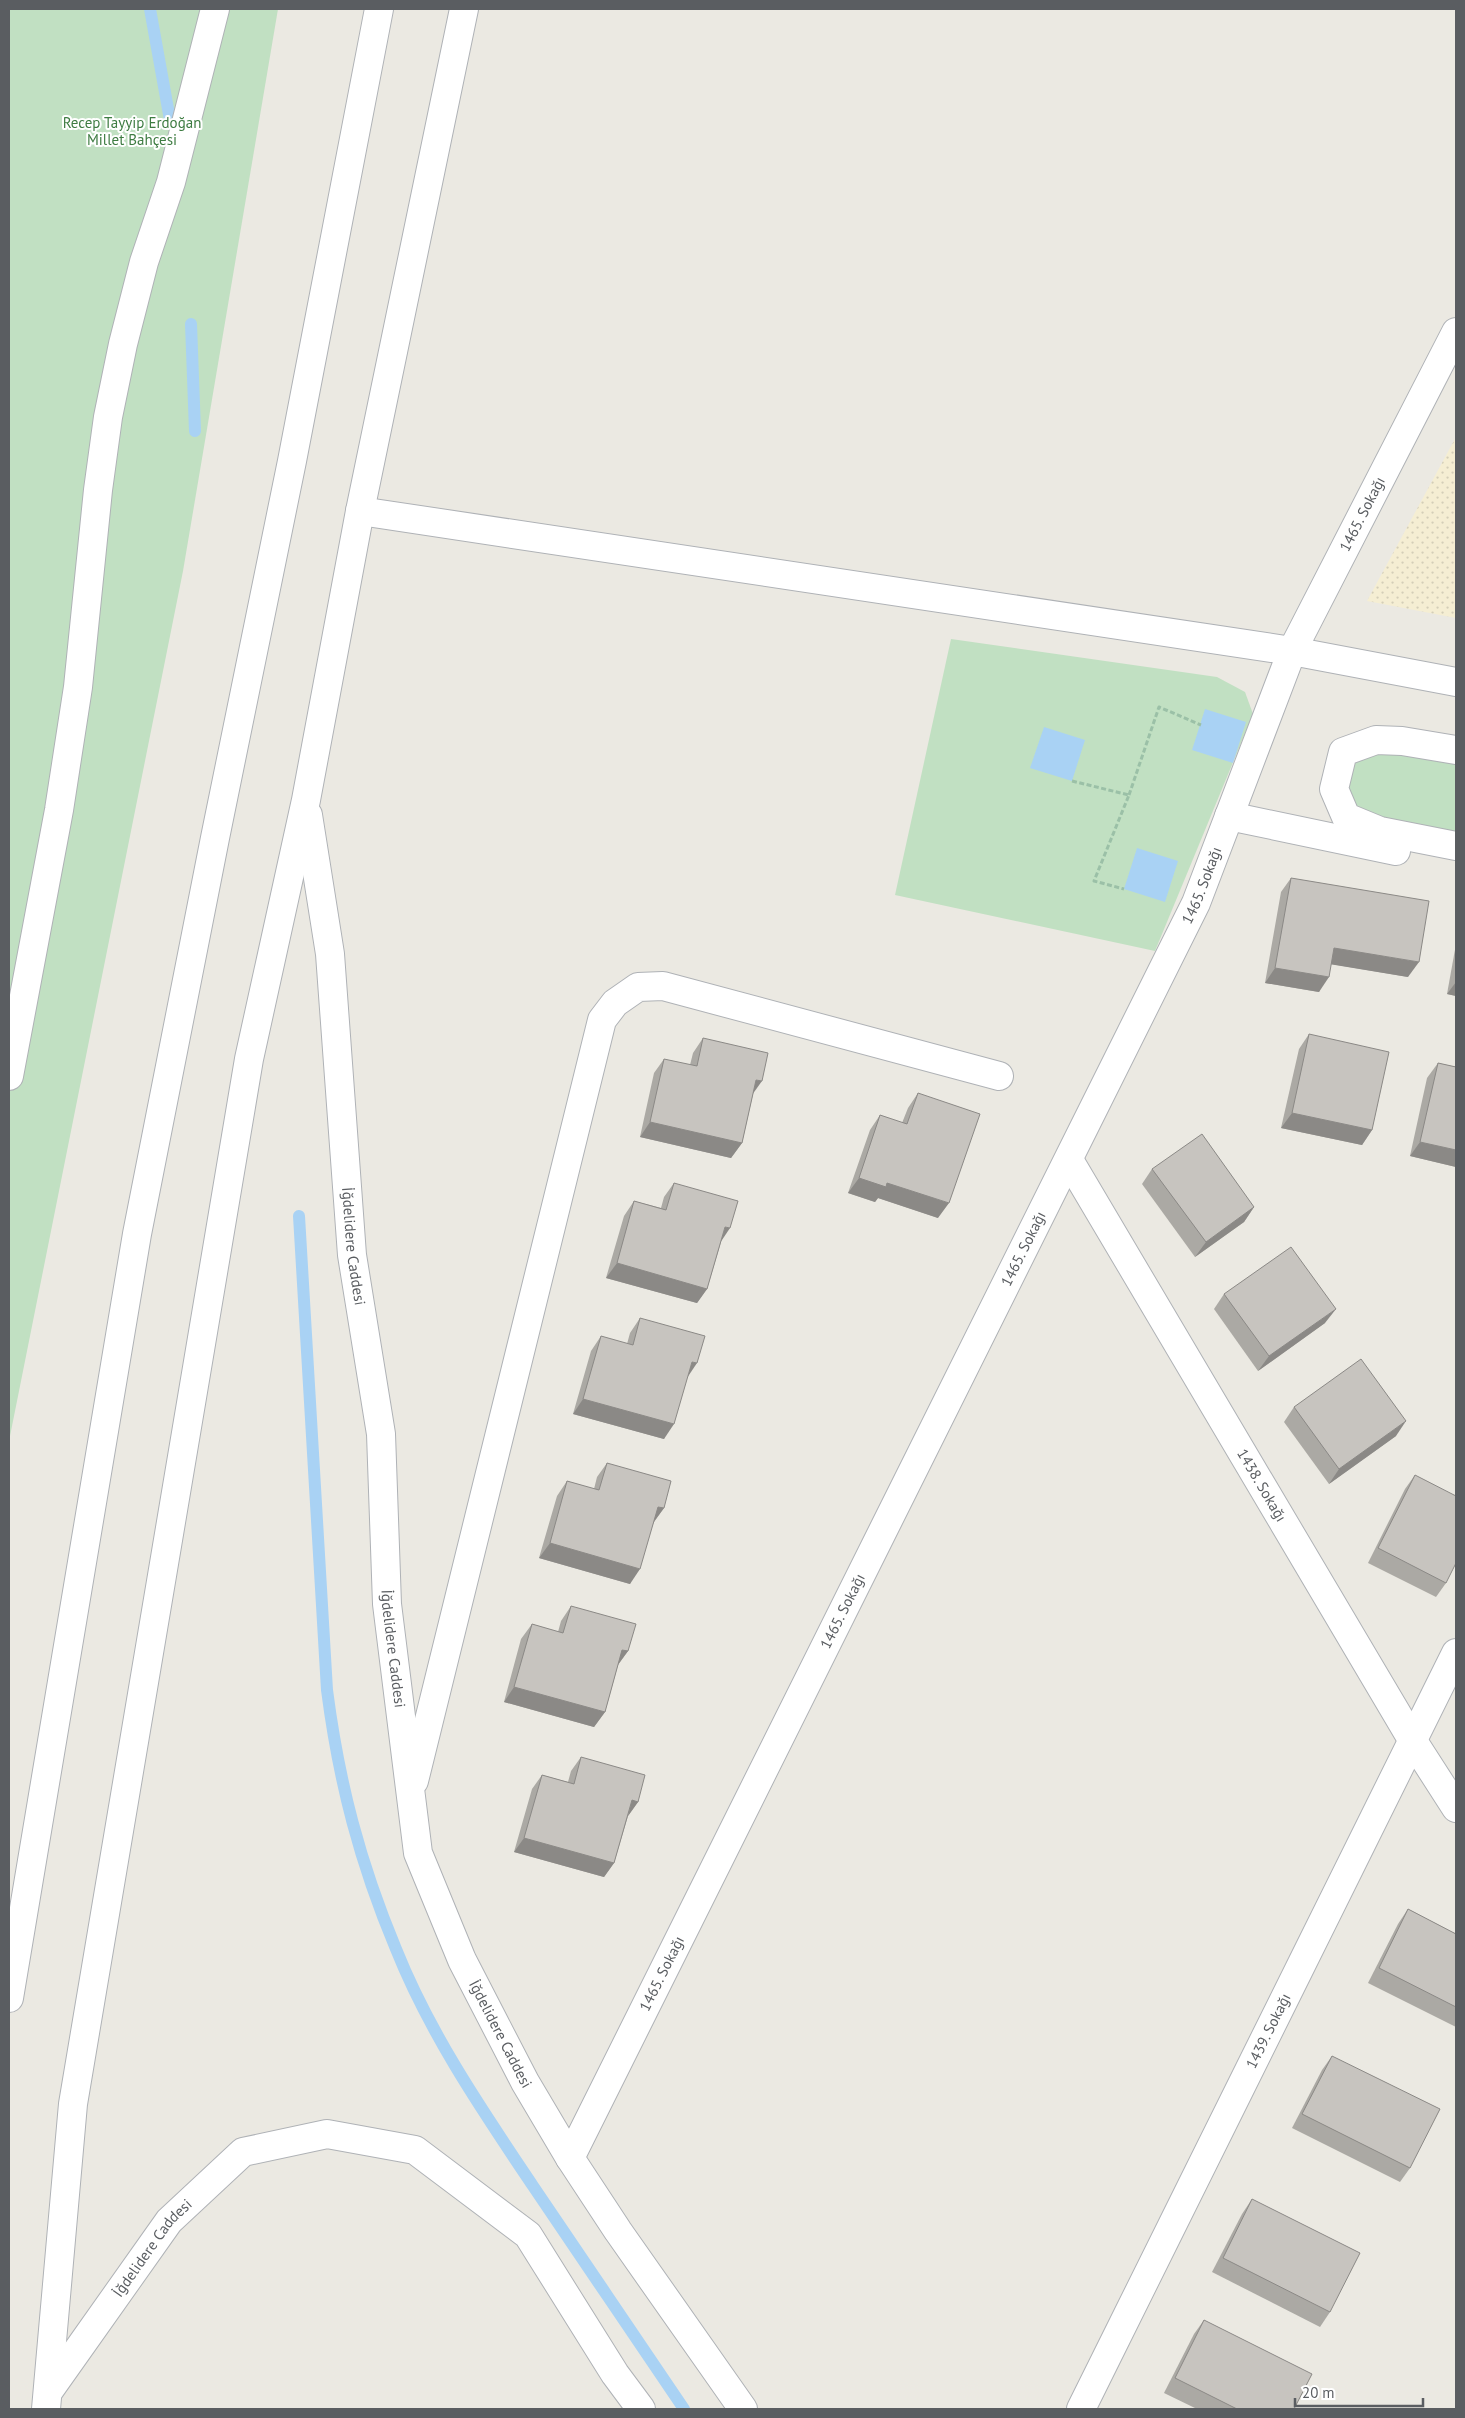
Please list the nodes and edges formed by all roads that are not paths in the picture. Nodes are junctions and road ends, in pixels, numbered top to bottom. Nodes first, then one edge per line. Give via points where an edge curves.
1 (215, 9) edge
2 (379, 9) edge
3 (464, 9) edge
4 (1456, 332) edge
5 (360, 511) junction
6 (1292, 652) junction
7 (1456, 682) edge
8 (1456, 750) edge
9 (306, 800) junction
10 (1229, 816) junction
11 (1456, 846) edge
12 (1456, 864) edge
13 (9, 1076) edge
14 (999, 1076) dead end
15 (1069, 1160) junction
16 (1456, 1652) edge
17 (1413, 1741) junction
18 (410, 1797) junction
19 (1456, 1808) edge
20 (9, 1998) edge
21 (570, 2158) junction
22 (47, 2401) edge
23 (641, 2409) edge
24 (743, 2409) edge
25 (1081, 2409) edge

1 - 13 street via 171,182 144,262 110,408 98,490 78,687 59,810
2 - 20 street via 137,1234
3 - 5 street
4 - 6 street, 1465. Sokağı
5 - 6 street
5 - 9 street
6 - 7 street
6 - 10 street, 1465. Sokağı
8 - 11 street via 1376,740 1343,752 1334,789 1346,817 1380,831
9 - 18 street, İğdelidere Caddesi via 330,954 352,1255 381,1434 387,1604
9 - 22 street via 249,1059 73,2104
10 - 12 street
10 - 15 street, 1465. Sokağı via 1196,903
14 - 18 street via 663,986 638,987 615,1003 602,1020
15 - 17 street, 1438. Sokağı
15 - 21 street, 1465. Sokağı
16 - 17 street, 1439. Sokağı
17 - 19 street, 1438. Sokağı
17 - 25 street, 1439. Sokağı
18 - 21 street, İğdelidere Caddesi via 418,1853 444,1919 525,2082
21 - 24 street, İğdelidere Caddesi
22 - 23 street, İğdelidere Caddesi via 169,2221 243,2152 327,2134 415,2150 528,2236 615,2374

